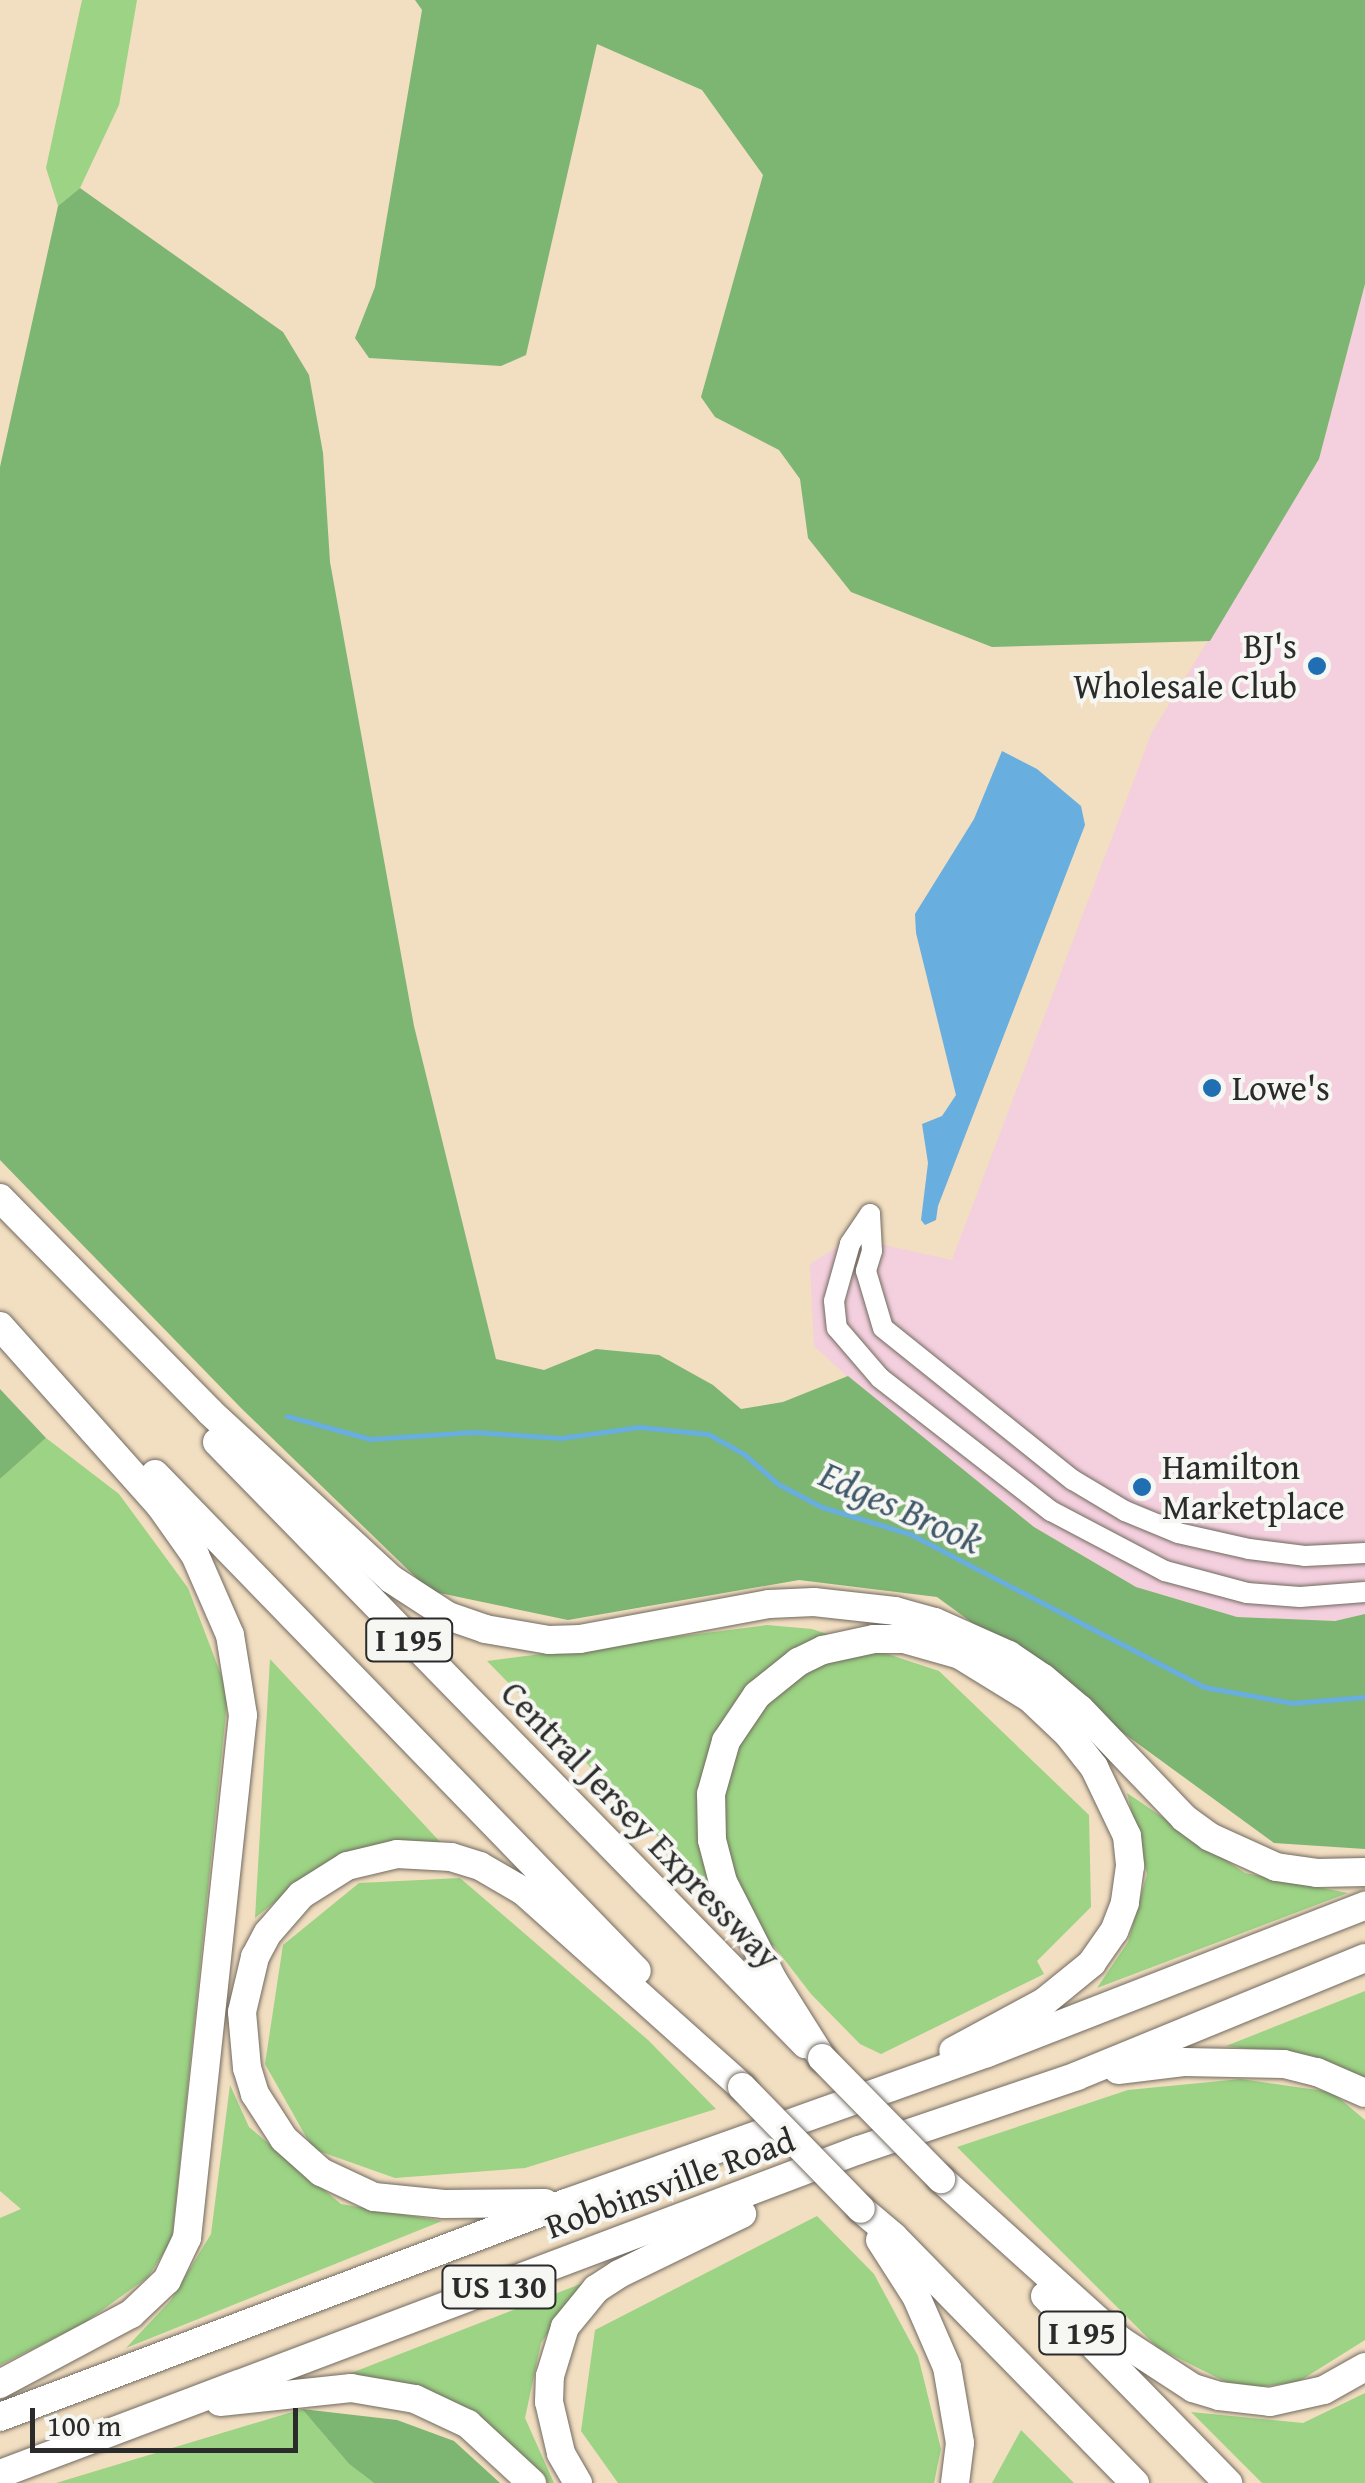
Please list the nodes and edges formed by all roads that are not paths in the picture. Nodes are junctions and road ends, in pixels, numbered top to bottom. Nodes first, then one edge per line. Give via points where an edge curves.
1 (0, 1198) edge
2 (0, 1219) edge
3 (0, 1316) edge
4 (0, 1326) edge
5 (1365, 1553) edge
6 (1365, 1592) edge
7 (1365, 1872) edge
8 (1365, 1906) edge
9 (1365, 1958) edge
10 (822, 2058) junction
11 (1077, 2076) junction
12 (899, 2081) junction
13 (742, 2087) junction
14 (1365, 2094) edge
15 (809, 2172) junction
16 (941, 2179) junction
17 (566, 2203) junction
18 (861, 2209) junction
19 (1365, 2367) edge
20 (0, 2384) edge
21 (189, 2404) junction
22 (0, 2417) edge
23 (0, 2474) edge
24 (532, 2483) edge
25 (578, 2483) edge
26 (955, 2483) edge
27 (1135, 2483) edge
28 (1228, 2483) edge

1 - 7 highway via 210,1412 391,1579 448,1616 485,1630 549,1640 769,1604 868,1606 935,1622 1043,1678 1210,1838 1276,1867
2 - 10 highway, Central Jersey Expressway / I 195 via 783,2026
3 - 13 highway, I 195
4 - 20 highway via 195,1556 230,1635 244,1715 188,2238 166,2280 131,2314
5 - 6 street via 1249,1550 1178,1533 1125,1511 1074,1480 883,1328 866,1271 870,1214 850,1244 834,1301 837,1328 856,1355 1050,1512 1164,1571 1247,1593 1300,1598
8 - 12 highway, Robbinsville Road / US 130
9 - 11 highway, Robbinsville Road / US 130
10 - 12 highway via 773,1980 719,1870 710,1812 717,1767 746,1709 798,1662 874,1639 932,1644 1030,1698 1082,1750 1122,1819 1129,1880 1114,1931 1082,1974
10 - 16 highway, Central Jersey Expressway / I 195, bridge
11 - 14 highway via 1246,2060 1317,2072
11 - 15 highway, Robbinsville Road / US 130
12 - 17 highway, Robbinsville Road / US 130
13 - 17 highway via 522,1890 480,1866 397,1854 347,1866 301,1894 255,1957 242,2012 251,2081 284,2139 321,2172 374,2197
13 - 18 highway, I 195, bridge
15 - 21 highway, Robbinsville Road / US 130
15 - 25 highway via 764,2204 620,2274 578,2308 555,2351 549,2402 561,2452
16 - 19 highway via 1121,2341 1193,2388 1270,2402 1324,2390
16 - 28 highway, Central Jersey Expressway / I 195
17 - 22 highway, Robbinsville Road / US 130
18 - 26 highway via 916,2296 947,2368 960,2443
18 - 27 highway, I 195
21 - 23 highway, Robbinsville Road / US 130
21 - 24 highway via 350,2388 416,2399 468,2424

